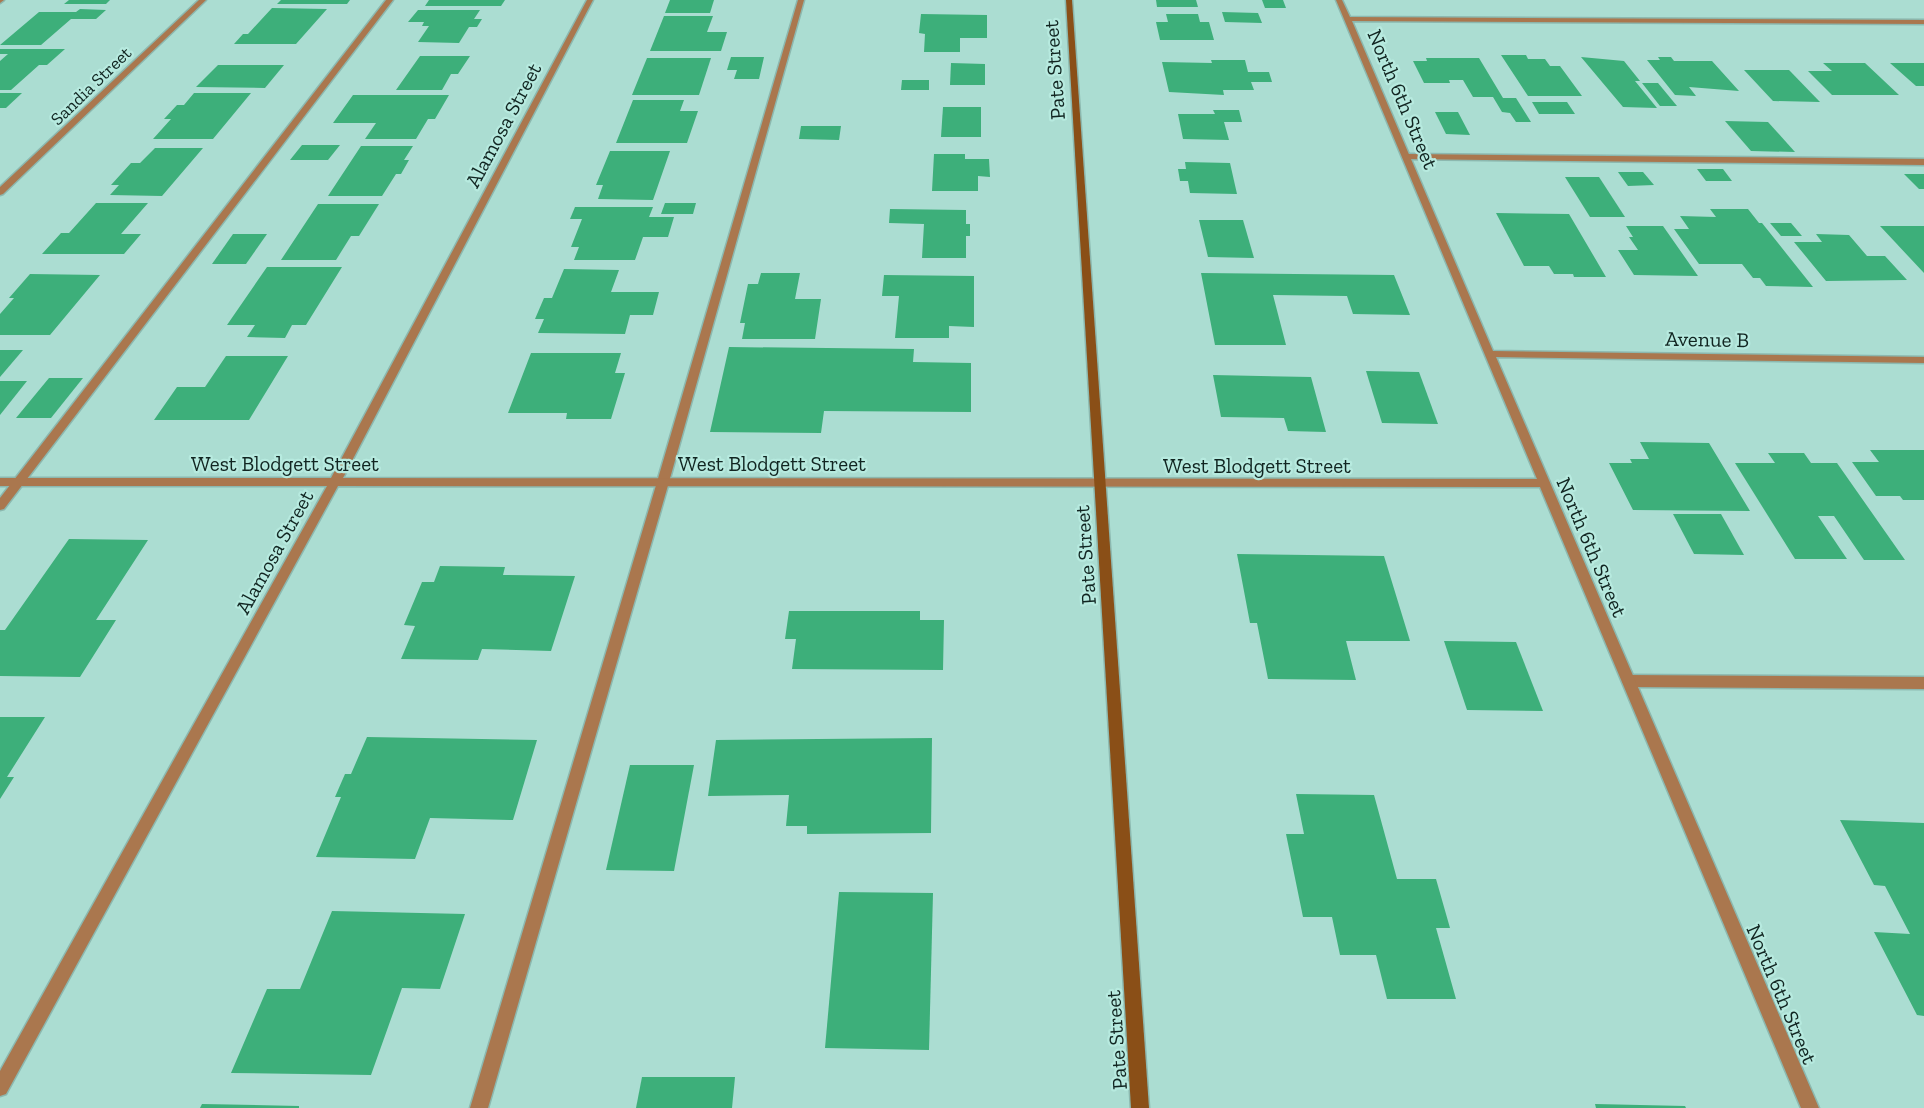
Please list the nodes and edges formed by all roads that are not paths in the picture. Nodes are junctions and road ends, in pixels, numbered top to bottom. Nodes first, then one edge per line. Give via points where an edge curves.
1 (202, 0) edge
2 (390, 0) edge
3 (590, 0) edge
4 (801, 0) edge
5 (1069, 0) edge
6 (1339, 0) edge
7 (1347, 19) junction
8 (1924, 22) edge
9 (1407, 157) junction
10 (1924, 162) edge
11 (0, 192) edge
12 (1490, 354) junction
13 (1924, 360) edge
14 (0, 482) edge
15 (20, 482) junction
16 (663, 482) junction
17 (334, 483) junction
18 (1543, 483) junction
19 (1100, 485) junction
20 (0, 506) edge
21 (1629, 681) junction
22 (1924, 683) edge
23 (0, 1088) edge
24 (479, 1108) edge
25 (1140, 1108) edge
26 (1810, 1108) edge

1 - 11 street, Sandia Street
2 - 15 street
3 - 17 street, Alamosa Street
4 - 16 street
5 - 19 street, Pate Street
6 - 7 street, North 6th Street
7 - 8 street
7 - 9 street, North 6th Street
9 - 10 street
9 - 12 street, North 6th Street
12 - 13 street, Avenue B
12 - 18 street, North 6th Street
14 - 15 street, West Blodgett Street
15 - 17 street, West Blodgett Street
15 - 20 street
16 - 17 street, West Blodgett Street
16 - 19 street, West Blodgett Street
16 - 24 street
17 - 23 street, Alamosa Street
18 - 19 street, West Blodgett Street
18 - 21 street, North 6th Street
19 - 25 street, Pate Street
21 - 22 street
21 - 26 street, North 6th Street

